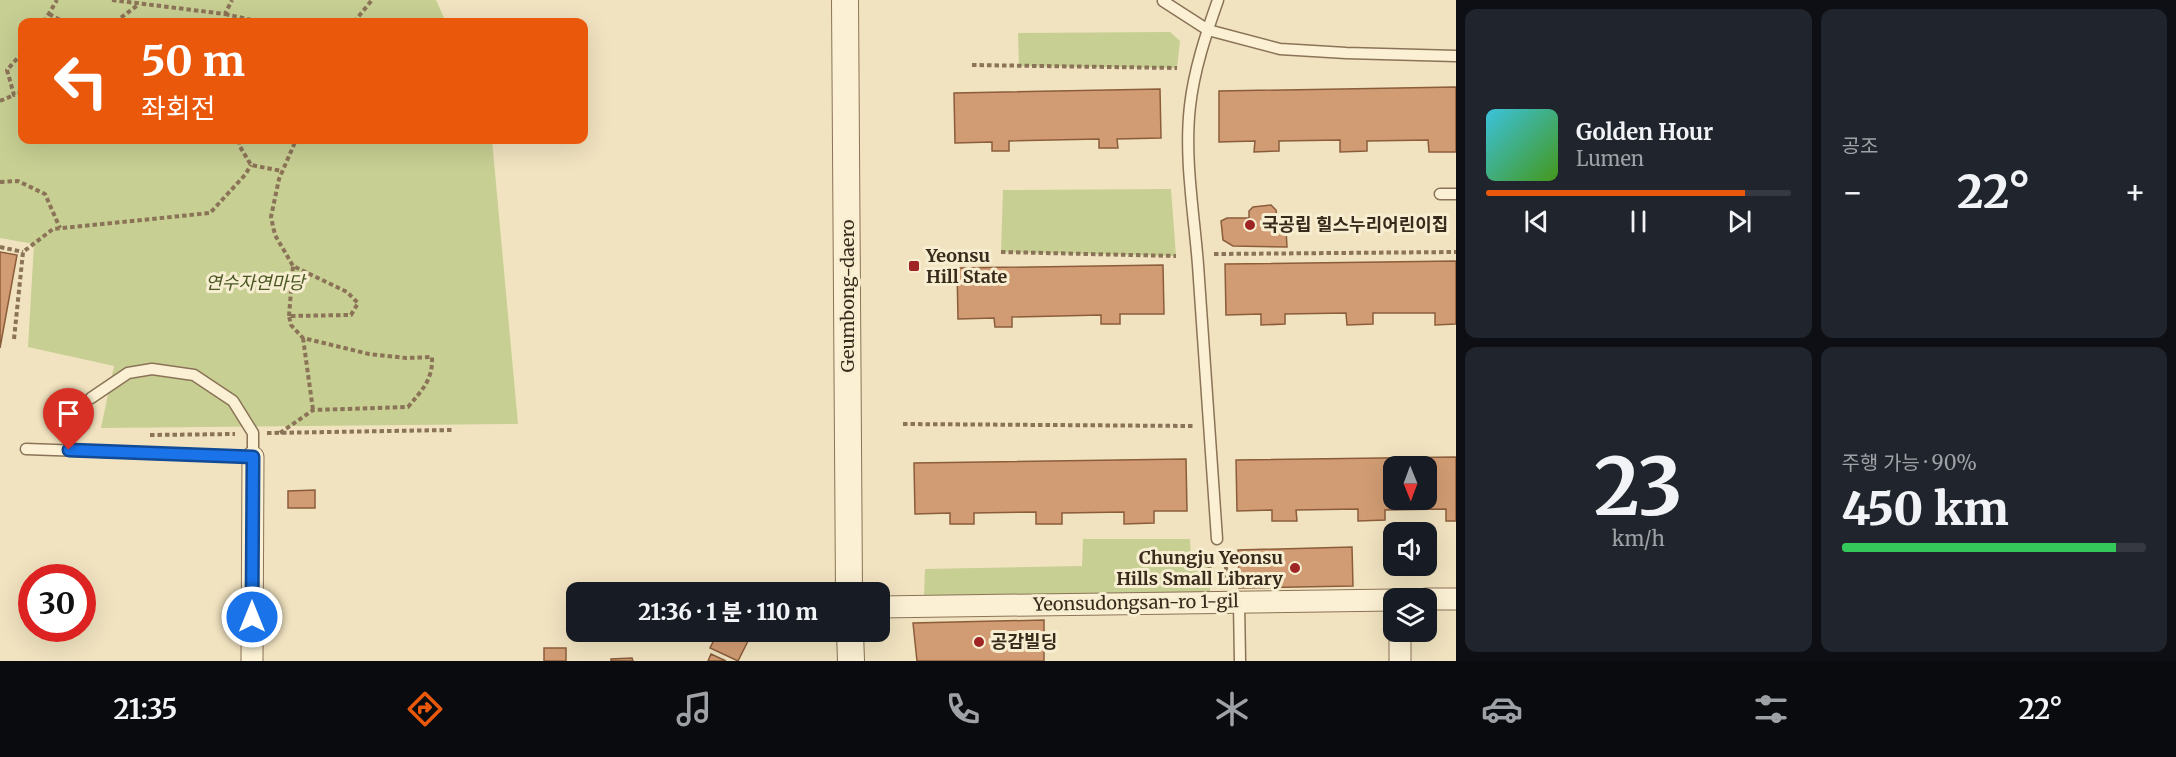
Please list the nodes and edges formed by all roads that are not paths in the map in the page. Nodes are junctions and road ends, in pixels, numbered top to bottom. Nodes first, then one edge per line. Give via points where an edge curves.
1 (845, 0) edge
2 (1218, 0) edge
3 (1163, 1) edge
4 (1208, 30) junction
5 (1456, 56) edge
6 (1440, 194) dead end
7 (1456, 194) edge
8 (91, 398) dead end
9 (26, 449) dead end
10 (253, 457) junction
11 (1217, 539) dead end
12 (849, 582) edge
13 (1233, 596) junction
14 (1437, 599) edge
15 (1456, 599) edge
16 (1383, 600) edge
17 (890, 607) edge
18 (850, 642) edge
19 (1400, 642) edge
20 (252, 661) edge
21 (851, 661) edge
22 (1240, 661) edge
23 (1400, 661) edge

1 - 12 street, Geumbong-daero
2 - 4 lane
3 - 4 lane
4 - 5 lane via 1280,49
4 - 11 lane via 1190,106 1189,150
6 - 7 lane
8 - 10 lane via 128,373 152,369 194,375 233,402 253,433
9 - 10 lane
10 - 20 street
13 - 16 street, Yeonsudongsan-ro 1-gil
13 - 17 street, Yeonsudongsan-ro 1-gil
13 - 22 lane
14 - 15 street
18 - 21 street
19 - 23 street

